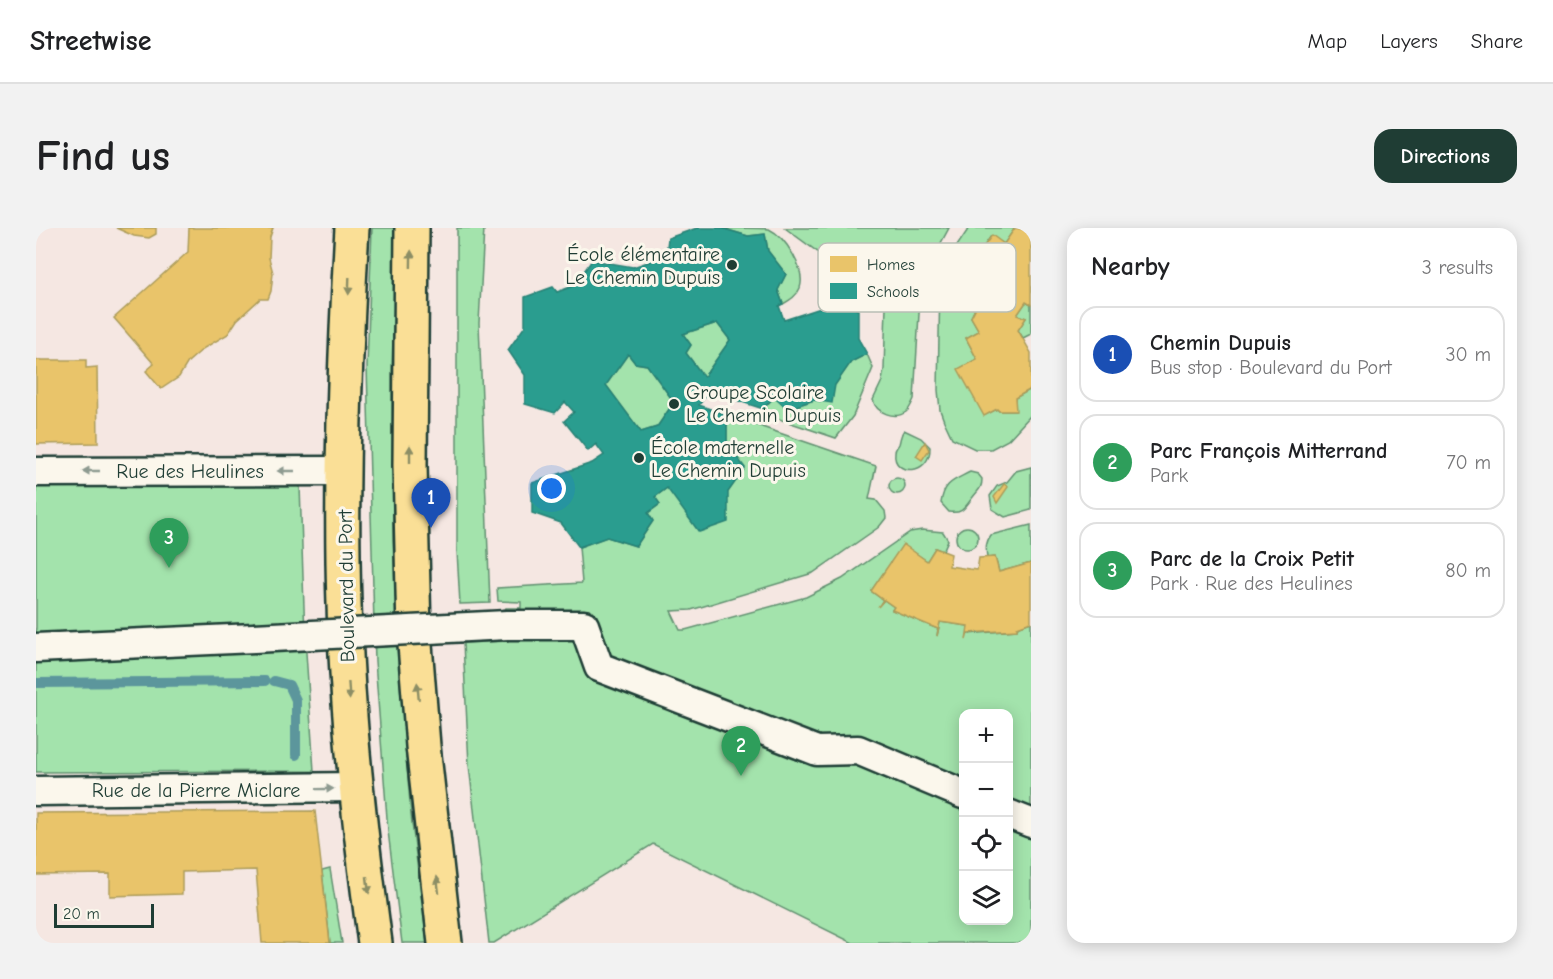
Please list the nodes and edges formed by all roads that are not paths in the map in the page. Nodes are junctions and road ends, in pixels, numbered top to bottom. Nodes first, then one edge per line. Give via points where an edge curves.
1 (352, 228) edge
2 (412, 228) edge
3 (344, 471) junction
4 (36, 472) edge
5 (36, 648) edge
6 (357, 788) junction
7 (36, 791) edge
8 (959, 792) edge
9 (1013, 816) edge
10 (1031, 823) edge
11 (375, 943) edge
12 (445, 943) edge

1 -> 3 main road, Boulevard du Port
12 -> 2 main road via 414,632 410,476
3 -> 4 street, Rue des Heulines
3 -> 6 main road, Boulevard du Port via 344,604
5 - 8 street, bridge via 507,625 584,625 599,667 817,751 858,750
7 -> 6 street, Rue de la Pierre Miclare
6 -> 11 main road, Boulevard du Port
9 - 10 street

